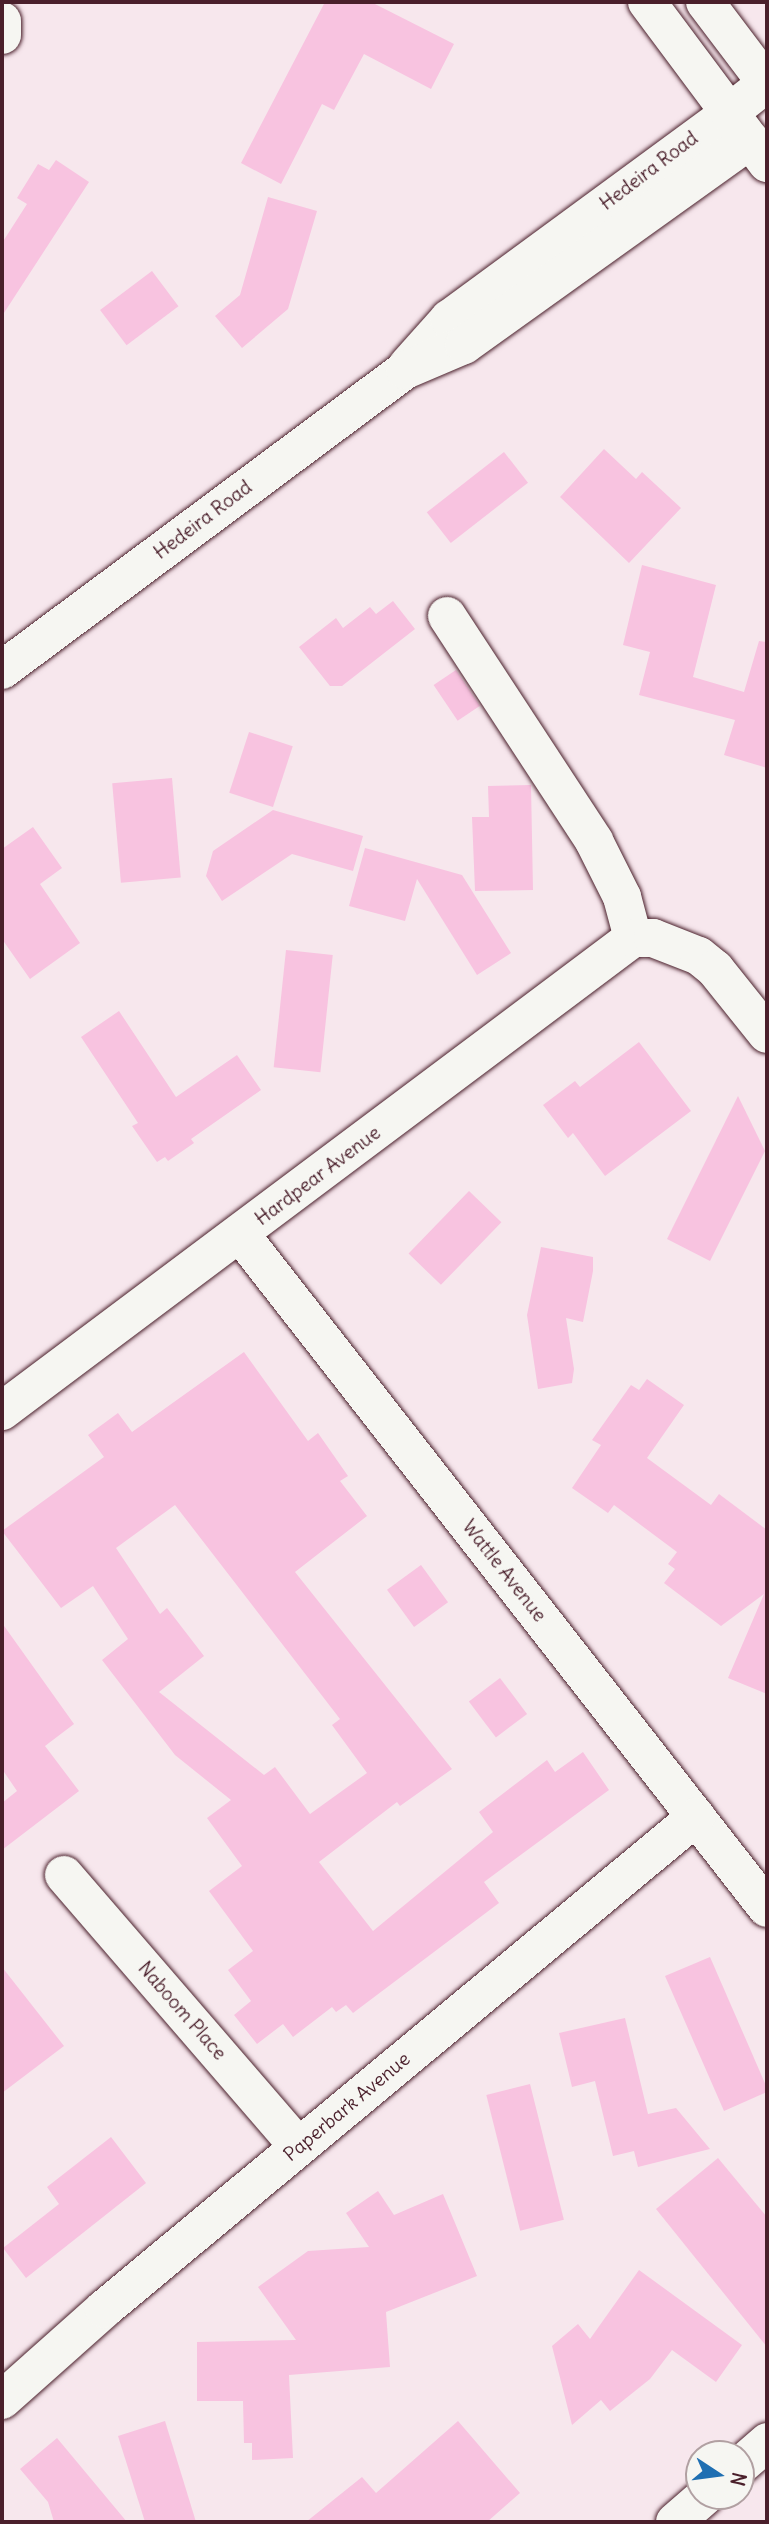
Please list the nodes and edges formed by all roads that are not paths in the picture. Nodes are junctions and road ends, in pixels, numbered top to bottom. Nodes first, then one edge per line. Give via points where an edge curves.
1 (647, 2) edge
2 (705, 2) edge
3 (2, 21) edge
4 (2, 34) edge
5 (767, 83) edge
6 (753, 136) edge
7 (447, 616) dead end
8 (2, 670) edge
9 (633, 938) junction
10 (767, 1034) edge
11 (242, 1235) junction
12 (2, 1411) edge
13 (696, 1817) junction
14 (64, 1875) dead end
15 (767, 1908) edge
16 (299, 2147) junction
17 (2, 2400) edge
18 (689, 2510) edge
19 (676, 2522) edge

1 - 6 street
2 - 5 street
3 - 4 street
5 - 6 street, Hedeira Road
6 - 8 street, Hedeira Road via 464,345 405,370
7 - 9 street via 594,841 622,897
9 - 10 street via 653,938 699,956 715,969
9 - 11 street, Hardpear Avenue
11 - 12 street, Hardpear Avenue
11 - 13 street, Wattle Avenue
13 - 15 street, Wattle Avenue
13 - 16 street, Paperbark Avenue
14 - 16 street, Naboom Place
16 - 17 street, Paperbark Avenue
18 - 19 street

